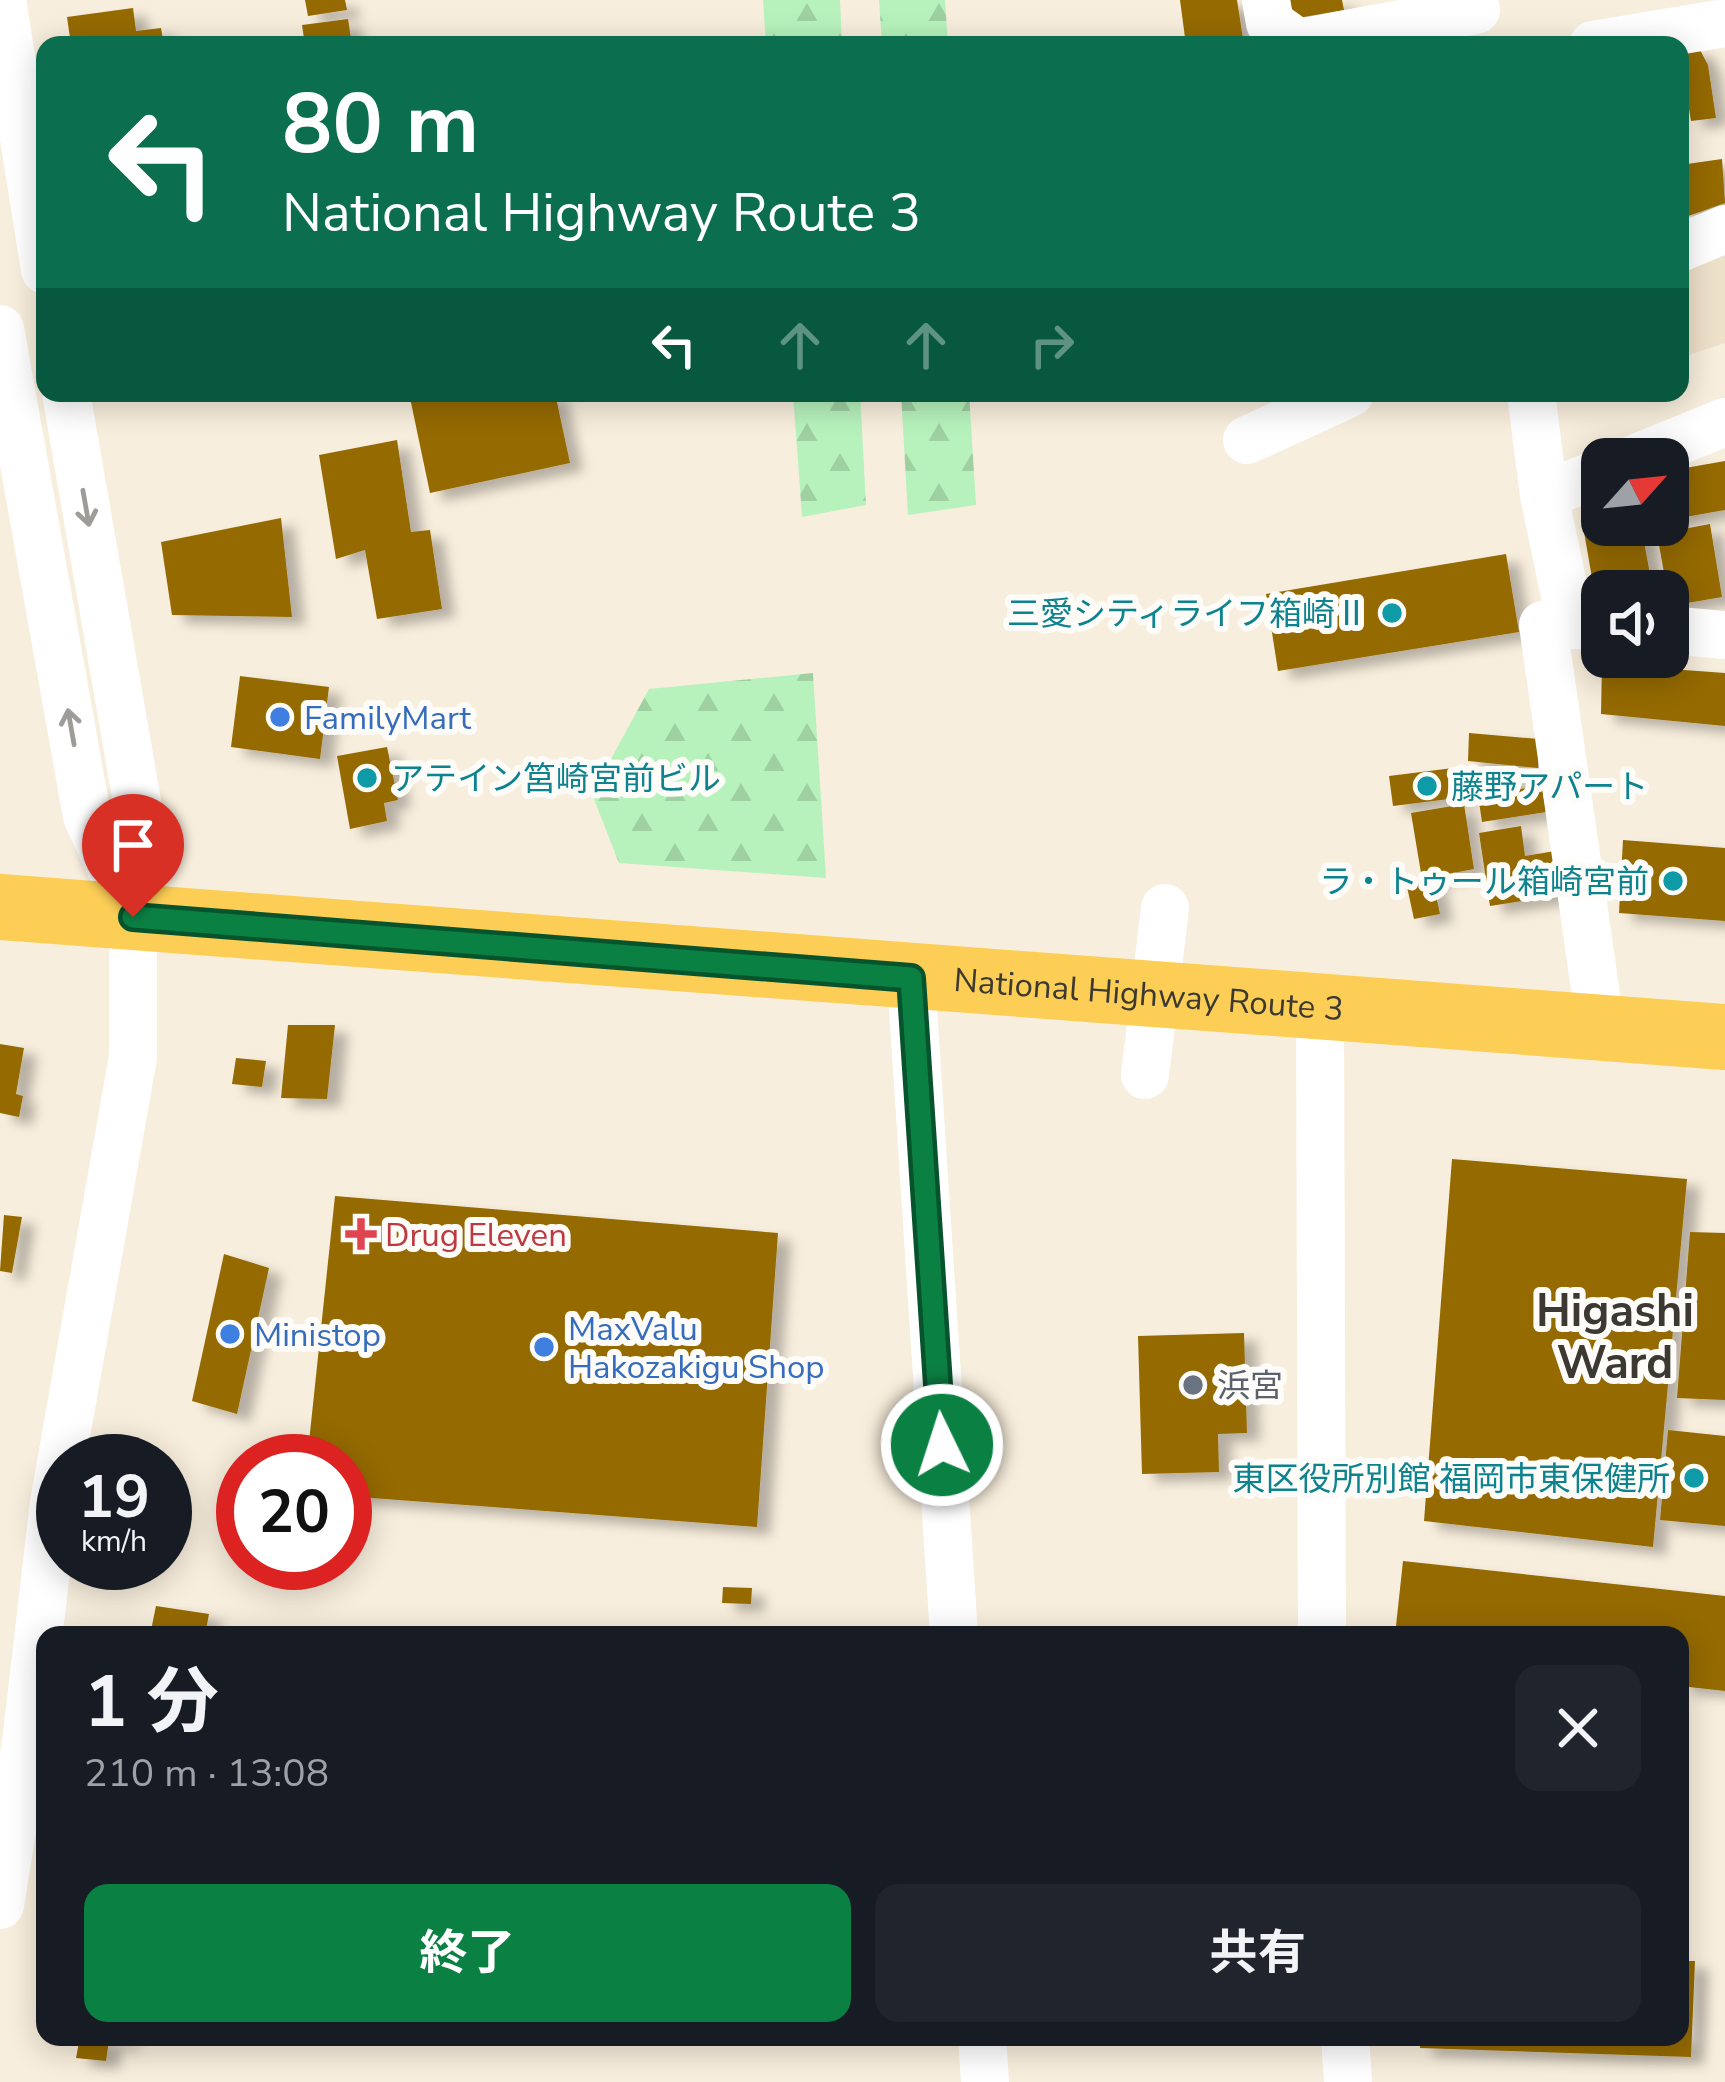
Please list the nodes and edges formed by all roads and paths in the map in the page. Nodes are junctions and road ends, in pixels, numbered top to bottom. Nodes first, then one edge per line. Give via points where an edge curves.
1 (2, 0) edge
2 (1266, 0) edge
3 (1478, 18) edge
4 (1725, 22) edge
5 (1288, 36) edge
6 (1348, 36) edge
7 (1645, 36) edge
8 (36, 213) edge
9 (1725, 229) edge
10 (1689, 244) edge
11 (0, 329) edge
12 (68, 402) edge
13 (1330, 402) edge
14 (1532, 402) edge
15 (1725, 422) edge
16 (1686, 438) edge
17 (1247, 440) dead end
18 (1581, 480) edge
19 (1544, 495) junction
20 (1581, 606) edge
21 (1581, 624) edge
22 (1689, 631) edge
23 (1725, 634) edge
24 (0, 907) edge
25 (1165, 908) dead end
26 (133, 917) junction
27 (911, 978) junction
28 (1320, 1007) junction
29 (1601, 1030) junction
30 (1725, 1037) edge
31 (1145, 1075) dead end
32 (953, 1626) edge
33 (1322, 1626) edge
34 (13, 1739) edge
35 (0, 1905) edge
36 (983, 2046) edge
37 (1346, 2046) edge
38 (985, 2082) edge
39 (1348, 2082) edge

1 - 8 street
2 - 5 street via 1270,23
3 - 6 street
4 - 7 street
9 - 10 street
26 -> 11 street via 87,816
12 -> 26 street via 140,819
13 - 17 street
14 - 19 street
15 - 16 street
18 - 19 street
19 - 20 street
21 - 29 street via 1544,625
22 - 23 street
24 - 26 highway, National Highway Route 3
25 - 31 street
26 - 27 highway, National Highway Route 3
26 - 34 street via 133,1057
27 - 28 highway, National Highway Route 3
27 - 32 street
28 - 29 highway, National Highway Route 3
28 - 33 street
29 - 30 highway, National Highway Route 3
34 - 35 street
36 - 38 street
37 - 39 street

